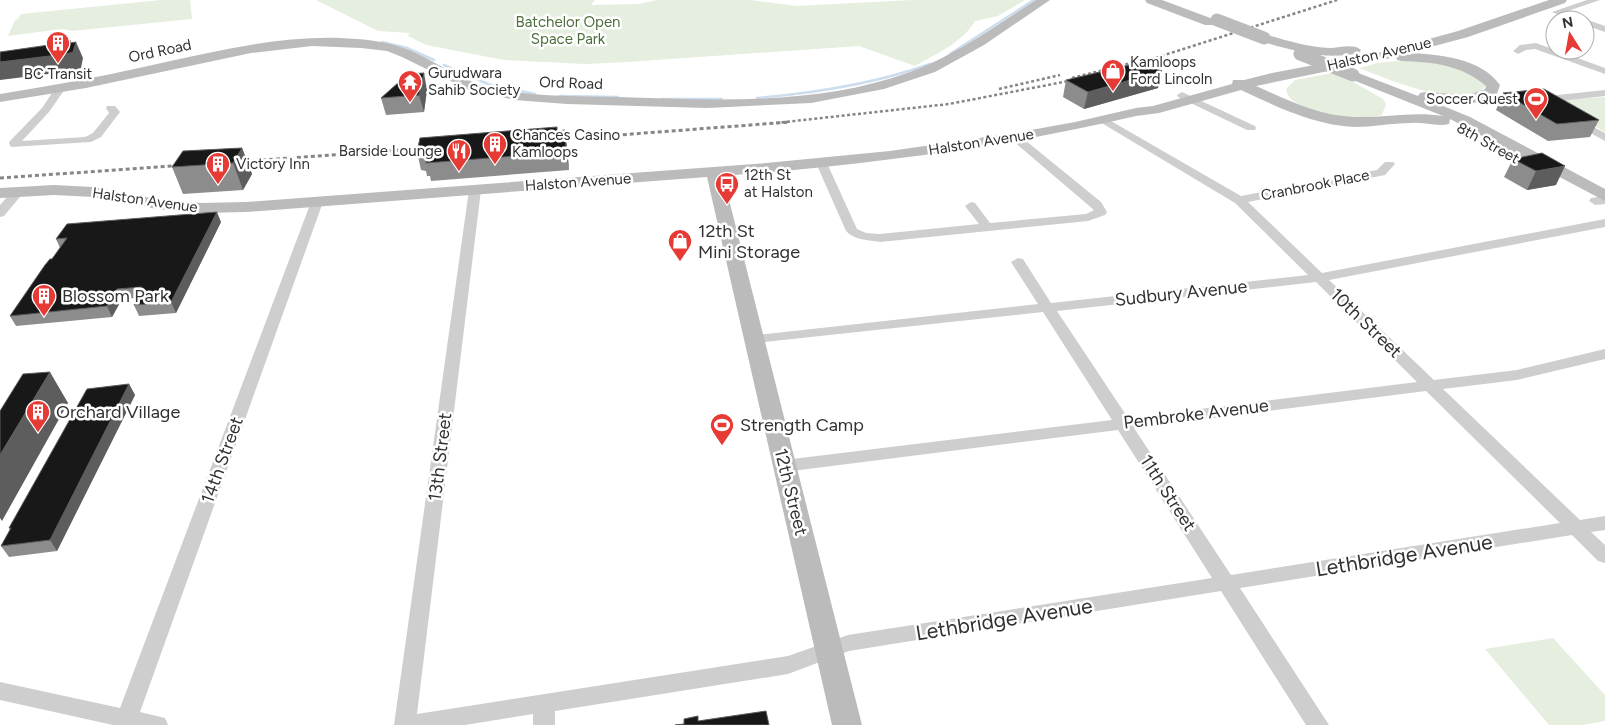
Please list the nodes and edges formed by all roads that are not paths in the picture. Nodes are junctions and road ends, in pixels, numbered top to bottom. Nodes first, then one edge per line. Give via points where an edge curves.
1 (1044, 0) edge
2 (1151, 0) edge
3 (1167, 0) edge
4 (1172, 0) edge
5 (1538, 0) edge
6 (1596, 0) edge
7 (1559, 6) edge
8 (1194, 10) junction
9 (1213, 21) junction
10 (1466, 28) junction
11 (1434, 38) junction
12 (1264, 40) junction
13 (1458, 48) junction
14 (1518, 51) dead end
15 (1379, 57) junction
16 (1605, 71) edge
17 (1293, 73) junction
18 (1236, 82) junction
19 (1382, 86) junction
20 (60, 89) junction
21 (1605, 93) edge
22 (1192, 96) junction
23 (0, 98) edge
24 (1283, 104) junction
25 (1426, 105) junction
26 (111, 108) dead end
27 (1386, 119) junction
28 (1104, 120) junction
29 (1453, 124) junction
30 (1251, 128) dead end
31 (1496, 137) junction
32 (1016, 138) junction
33 (1605, 138) edge
34 (822, 163) junction
35 (1389, 164) dead end
36 (714, 172) junction
37 (475, 190) junction
38 (18, 192) junction
39 (0, 193) edge
40 (1239, 200) junction
41 (1603, 201) edge
42 (316, 202) junction
43 (971, 206) dead end
44 (0, 213) edge
45 (1605, 223) edge
46 (986, 227) junction
47 (1018, 262) dead end
48 (1320, 278) junction
49 (1048, 308) junction
50 (754, 339) junction
51 (1605, 354) edge
52 (1430, 386) junction
53 (1122, 423) junction
54 (784, 466) junction
55 (1605, 523) edge
56 (1576, 528) junction
57 (1605, 556) edge
58 (1227, 584) junction
59 (829, 650) junction
60 (0, 691) edge
61 (544, 704) junction
62 (127, 718) junction
63 (157, 725) edge
64 (405, 725) edge
65 (544, 725) edge
66 (847, 725) edge
67 (1318, 725) edge

1 - 20 main road, Ord Road via 951,60 868,89 809,99 745,104 539,99 493,93 460,83 393,49 330,42 244,49
2 - 9 main road, 8th Street
3 - 8 main road, 8th Street
4 - 8 main road
5 - 10 main road, Halston Avenue
6 - 7 street
7 - 10 main road, Halston Avenue
8 - 9 main road, 8th Street
9 - 12 main road, 8th Street
10 - 11 main road, Halston Avenue
10 - 12 main road via 1348,52 1316,51
10 - 13 main road via 1458,39
11 - 13 main road
11 - 15 main road, Halston Avenue
11 - 18 main road, Halston Avenue
12 - 19 main road, 8th Street, bridge
13 - 31 main road via 1495,80 1499,89 1469,108 1468,113
14 - 16 street via 1523,47 1536,46
15 - 17 main road, Halston Avenue
15 - 19 main road via 1450,62 1481,73 1493,85 1492,92 1486,96 1453,100
17 - 18 main road, Halston Avenue
17 - 24 main road via 1277,88
18 - 22 main road, Halston Avenue
18 - 22 main road, Halston Avenue
18 - 24 main road
19 - 25 main road, 8th Street
19 - 27 main road via 1397,106
20 - 23 main road, Ord Road
20 - 26 street via 55,101 15,145 92,138 113,115
21 - 33 street via 1545,101
22 - 24 main road via 1248,94
22 - 28 main road, Halston Avenue via 1154,110
22 - 30 street
24 - 27 main road via 1335,121
25 - 29 main road, 8th Street
25 - 31 main road, 8th Street via 1465,120
27 - 29 main road via 1423,118
28 - 32 main road, Halston Avenue
28 - 40 street, 10th Street
29 - 41 main road, 8th Street
31 - 41 main road, 8th Street
32 - 34 main road, Halston Avenue
32 - 46 street via 1096,204 1101,212 1088,217
34 - 36 main road, Halston Avenue
34 - 46 street via 852,231 863,236 880,238
35 - 40 street, Cranbrook Place via 1381,173
36 - 37 main road, Halston Avenue
36 - 50 main road, 12th Street
37 - 42 main road, Halston Avenue
37 - 64 street, 13th Street
38 - 39 main road, Halston Avenue
38 - 42 main road, Halston Avenue via 93,192 157,204 202,208
38 - 44 street
40 - 48 street, 10th Street
42 - 62 street, 14th Street
43 - 46 street
45 - 48 street, Sudbury Avenue
47 - 49 street, 11th Street
48 - 49 street, Sudbury Avenue
48 - 52 street, 10th Street
49 - 50 street, Sudbury Avenue
49 - 53 street, 11th Street
50 - 54 main road, 12th Street
51 - 52 street, Pembroke Avenue via 1517,375
52 - 53 street, Pembroke Avenue
52 - 56 street, 10th Street
53 - 54 street, Pembroke Avenue
53 - 58 street, 11th Street
54 - 59 main road, 12th Street
55 - 56 street, Lethbridge Avenue
56 - 57 street, 10th Street
56 - 58 street, Lethbridge Avenue
58 - 59 street, Lethbridge Avenue via 848,643
58 - 67 street, 11th Street
59 - 61 street, Lethbridge Avenue via 788,664
59 - 66 main road, 12th Street
60 - 62 street
61 - 64 street, Lethbridge Avenue
61 - 65 street
62 - 63 street

